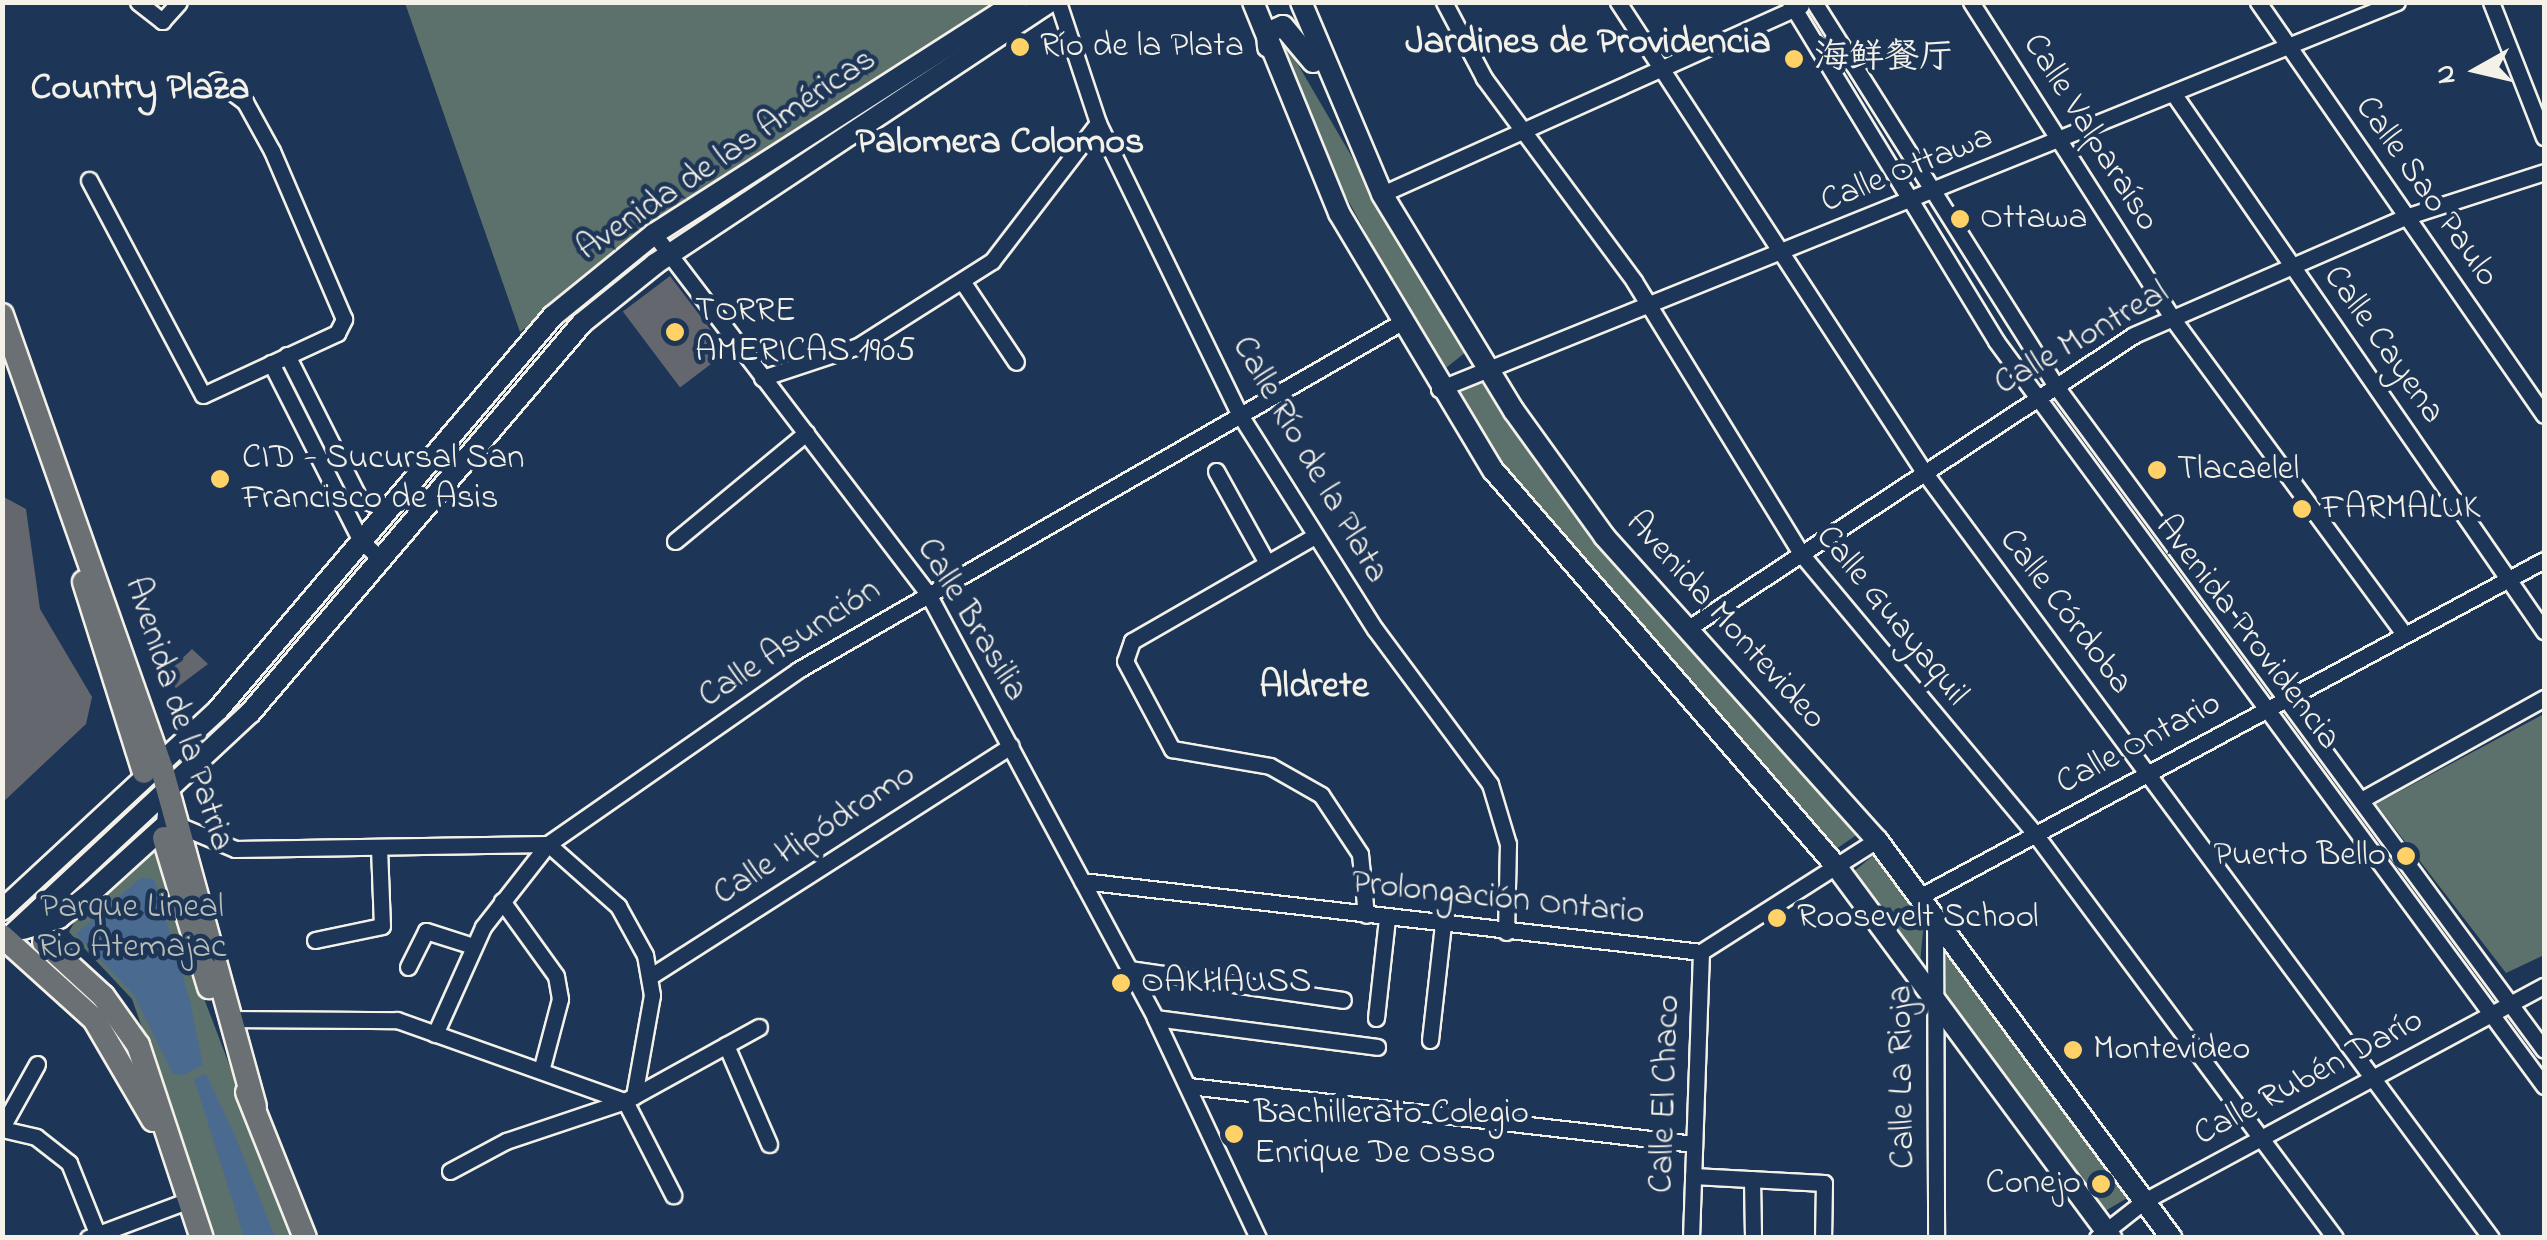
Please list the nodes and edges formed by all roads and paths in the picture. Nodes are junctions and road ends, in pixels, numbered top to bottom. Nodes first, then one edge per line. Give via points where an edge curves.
1 (138, 2) edge
2 (179, 2) edge
3 (1017, 2) edge
4 (1050, 2) edge
5 (1058, 2) edge
6 (1253, 2) edge
7 (1301, 2) edge
8 (1444, 2) edge
9 (1618, 2) edge
10 (1971, 2) edge
11 (2258, 2) edge
12 (2397, 2) edge
13 (2491, 2) edge
14 (1802, 4) edge
15 (2289, 46) junction
16 (1268, 48) junction
17 (1663, 66) junction
18 (216, 80) dead end
19 (2173, 93) junction
20 (1336, 96) junction
21 (1098, 123) junction
22 (1526, 136) junction
23 (2544, 137) edge
24 (2058, 140) junction
25 (2544, 172) edge
26 (89, 180) dead end
27 (1934, 192) junction
28 (1382, 194) junction
29 (1913, 200) junction
30 (2405, 216) junction
31 (645, 240) junction
32 (1784, 254) junction
33 (669, 255) junction
34 (2290, 264) junction
35 (962, 282) junction
36 (626, 289) junction
37 (1649, 304) junction
38 (2, 315) edge
39 (2172, 318) junction
40 (1400, 323) junction
41 (287, 355) junction
42 (271, 362) junction
43 (1016, 362) dead end
44 (1485, 366) junction
45 (762, 378) junction
46 (2055, 385) junction
47 (1440, 389) junction
48 (2036, 398) junction
49 (1240, 415) junction
50 (2544, 415) edge
51 (316, 433) junction
52 (806, 433) junction
53 (1216, 471) dead end
54 (1924, 472) junction
55 (388, 510) junction
56 (1313, 537) junction
57 (361, 540) junction
58 (675, 542) dead end
59 (1802, 555) junction
60 (379, 557) junction
61 (2544, 560) edge
62 (1267, 564) junction
63 (2508, 579) junction
64 (927, 592) junction
65 (1687, 629) junction
66 (2544, 631) edge
67 (2405, 635) junction
68 (2287, 698) junction
69 (2544, 698) edge
70 (2269, 708) junction
71 (1011, 746) junction
72 (153, 770) junction
73 (2147, 773) junction
74 (169, 792) junction
75 (2362, 800) junction
76 (171, 832) junction
77 (2035, 834) junction
78 (1877, 840) junction
79 (548, 844) junction
80 (378, 846) junction
81 (1836, 866) junction
82 (1082, 881) junction
83 (1920, 896) junction
84 (502, 900) junction
85 (2, 910) edge
86 (1366, 915) junction
87 (1936, 916) junction
88 (1387, 919) junction
89 (1443, 924) junction
90 (1506, 932) junction
91 (8, 938) edge
92 (315, 940) dead end
93 (44, 942) dead end
94 (473, 946) junction
95 (1701, 952) junction
96 (408, 966) dead end
97 (1129, 968) junction
98 (650, 976) junction
99 (2544, 986) edge
100 (1930, 990) junction
101 (1343, 1000) dead end
102 (2511, 1004) junction
103 (2492, 1014) junction
104 (1155, 1018) junction
105 (1376, 1018) dead end
106 (234, 1019) junction
107 (758, 1027) dead end
108 (435, 1034) junction
109 (1430, 1040) dead end
110 (726, 1046) junction
111 (1377, 1047) dead end
112 (2544, 1050) edge
113 (37, 1064) dead end
114 (541, 1071) junction
115 (2372, 1078) junction
116 (1189, 1086) junction
117 (2544, 1086) edge
118 (629, 1098) junction
119 (254, 1106) junction
120 (2, 1128) edge
121 (2260, 1137) junction
122 (769, 1144) dead end
123 (1694, 1144) junction
124 (450, 1171) dead end
125 (1693, 1176) junction
126 (1752, 1179) junction
127 (673, 1196) dead end
128 (189, 1200) junction
129 (2144, 1201) junction
130 (2104, 1235) edge
131 (96, 1236) edge
132 (202, 1238) edge
133 (305, 1238) edge
134 (1258, 1238) edge
135 (1691, 1238) edge
136 (1752, 1238) edge
137 (1822, 1238) edge
138 (1936, 1238) edge
139 (2171, 1238) edge
140 (2335, 1238) edge
141 (2491, 1238) edge

1 - 2 street via 162,21
3 - 31 street, Avenida de las Américas
4 - 33 street, Avenida de las Américas
5 - 21 street, Calle Río de la Plata
6 - 16 street
7 - 20 street, Avenida Montevideo
8 - 22 street, Calle Guayaquil
9 - 17 street, Calle Córdoba
10 - 24 street, Calle Valparaíso
11 - 15 street, Calle Sao Paulo
12 - 15 street, Calle Ottawa
13 - 23 street
14 - 17 street
14 - 27 street, Avenida Providencia
14 - 29 street, Avenida Providencia
15 - 19 street, Calle Ottawa
15 - 30 street, Calle Sao Paulo
16 - 20 street via 1270,29 1288,28
16 - 40 street via 1339,213
17 - 22 street
17 - 32 street, Calle Córdoba
18 - 41 street via 244,102 272,152 344,320 337,332
19 - 24 street, Calle Ottawa
19 - 34 street, Calle Cayena
20 - 28 street, Avenida Montevideo
21 - 35 street via 992,262
21 - 49 street, Calle Río de la Plata
22 - 28 street
22 - 37 street, Calle Guayaquil
24 - 27 street, Calle Ottawa
24 - 39 street, Calle Valparaíso
25 - 30 street, Calle Montreal
26 - 42 street via 198,392 210,395
27 - 29 street, Calle Ottawa
27 - 46 street, Avenida Providencia
28 - 44 street, Avenida Montevideo
29 - 32 street, Calle Ottawa
29 - 48 street, Avenida Providencia
30 - 34 street, Calle Montreal
30 - 50 street, Calle Sao Paulo
31 - 33 street, Calle Brasilia
31 - 36 street
31 - 55 street, Avenida de las Américas via 523,348
32 - 37 street, Calle Ottawa
32 - 54 street, Calle Córdoba
33 - 36 street, Avenida de las Américas
33 - 45 street, Calle Brasilia
34 - 39 street, Calle Montreal
34 - 63 street, Calle Cayena
35 - 43 street
35 - 45 street via 858,346
36 - 60 street, Avenida de las Américas via 520,389
37 - 44 street, Calle Ottawa
37 - 59 street, Calle Guayaquil
38 - 72 main road, Avenida de la Patria
39 - 46 street, Calle Montreal
39 - 67 street, Calle Valparaíso
40 - 47 street
40 - 49 street, Calle Asunción
41 - 42 street
41 - 51 street
42 - 51 street
44 - 47 street, Calle Ottawa
44 - 65 street, Avenida Montevideo via 1604,536
45 - 52 street, Calle Brasilia
46 - 48 street, Calle Montreal
46 - 68 street, Avenida Providencia
47 - 81 street via 1613,616
48 - 54 street, Calle Montreal
48 - 70 street, Avenida Providencia
49 - 56 street, Calle Río de la Plata
49 - 64 street, Calle Asunción
51 - 55 street via 359,498
51 - 57 street
52 - 58 street
52 - 64 street, Calle Brasilia
53 - 62 street
54 - 59 street, Calle Montreal
54 - 73 street, Calle Córdoba
55 - 57 street, Avenida de las Américas
56 - 62 street
56 - 90 street, Calle Río de la Plata via 1490,784 1508,844
57 - 60 street
57 - 72 street, Avenida de las Américas
59 - 65 street, Calle Montreal
59 - 77 street, Calle Guayaquil
60 - 74 street, Avenida de las Américas via 250,713
61 - 63 street, Calle Ontario
62 - 86 street via 1132,641 1125,661 1172,749 1270,766 1321,794 1360,854
63 - 66 street, Calle Cayena
63 - 67 street, Calle Ontario
64 - 71 street, Calle Brasilia
64 - 79 street, Calle Asunción
65 - 78 street, Avenida Montevideo
67 - 68 street, Calle Ontario
68 - 70 street, Calle Ontario
68 - 75 street, Avenida Providencia
69 - 75 street
70 - 73 street, Calle Ontario
70 - 103 street, Avenida Providencia
71 - 82 street, Calle Brasilia
71 - 98 street, Calle Hipódromo
72 - 74 main road, Avenida de la Patria
72 - 85 street, Avenida de las Américas
73 - 77 street, Calle Ontario
73 - 115 street, Calle Córdoba
74 - 76 main road, Avenida de la Patria
74 - 91 street, Avenida de las Américas
75 - 102 street, Avenida Providencia
76 - 80 street via 234,849
76 - 106 main road, Avenida de la Patria
76 - 119 main road, Avenida de la Patria
77 - 83 street, Calle Ontario
77 - 121 street, Calle Guayaquil
78 - 81 street
78 - 83 street, Avenida Montevideo
79 - 80 street
79 - 84 street, Calle Asunción
79 - 98 street via 618,906
80 - 92 street via 382,926
81 - 95 street
81 - 100 street
82 - 86 street, Prolongación Ontario
82 - 97 street, Calle Brasilia
83 - 87 street, Avenida Montevideo
84 - 94 street, Calle Asunción
84 - 114 street via 556,976 560,999
86 - 88 street, Prolongación Ontario
87 - 100 street, Calle La Rioja
87 - 129 street, Avenida Montevideo
88 - 89 street, Prolongación Ontario
88 - 105 street
89 - 90 street, Prolongación Ontario
89 - 109 street
90 - 95 street, Prolongación Ontario
91 - 128 main road via 126,1063
93 - 128 main road via 103,996 138,1045
94 - 96 street via 426,931
94 - 108 street, Calle Asunción
95 - 123 street, Calle El Chaco
97 - 101 street
97 - 104 street, Calle Brasilia
98 - 118 street
99 - 102 street, Calle Rubén Darío
100 - 130 street
100 - 138 street, Calle La Rioja
102 - 103 street, Calle Rubén Darío
102 - 112 street, Avenida Providencia
103 - 115 street, Calle Rubén Darío
103 - 117 street, Avenida Providencia
104 - 111 street
104 - 116 street, Calle Brasilia
106 - 108 street via 398,1020
106 - 119 main road, Avenida de la Patria
107 - 110 street
108 - 114 street
110 - 118 street
110 - 122 street
113 - 120 street
114 - 118 street
115 - 121 street, Calle Rubén Darío
115 - 141 street, Calle Córdoba
116 - 123 street
116 - 134 street, Calle Brasilia
118 - 124 street via 506,1141
118 - 127 street
119 - 133 main road, Avenida de la Patria
120 - 131 street via 36,1137 69,1163
121 - 129 street, Calle Rubén Darío
121 - 140 street, Calle Guayaquil
123 - 125 street, Calle El Chaco
125 - 126 street
125 - 135 street, Calle El Chaco
126 - 136 street
126 - 137 street via 1824,1183
128 - 131 street
128 - 132 main road
129 - 130 street, Calle Rubén Darío
129 - 139 street, Avenida Montevideo

